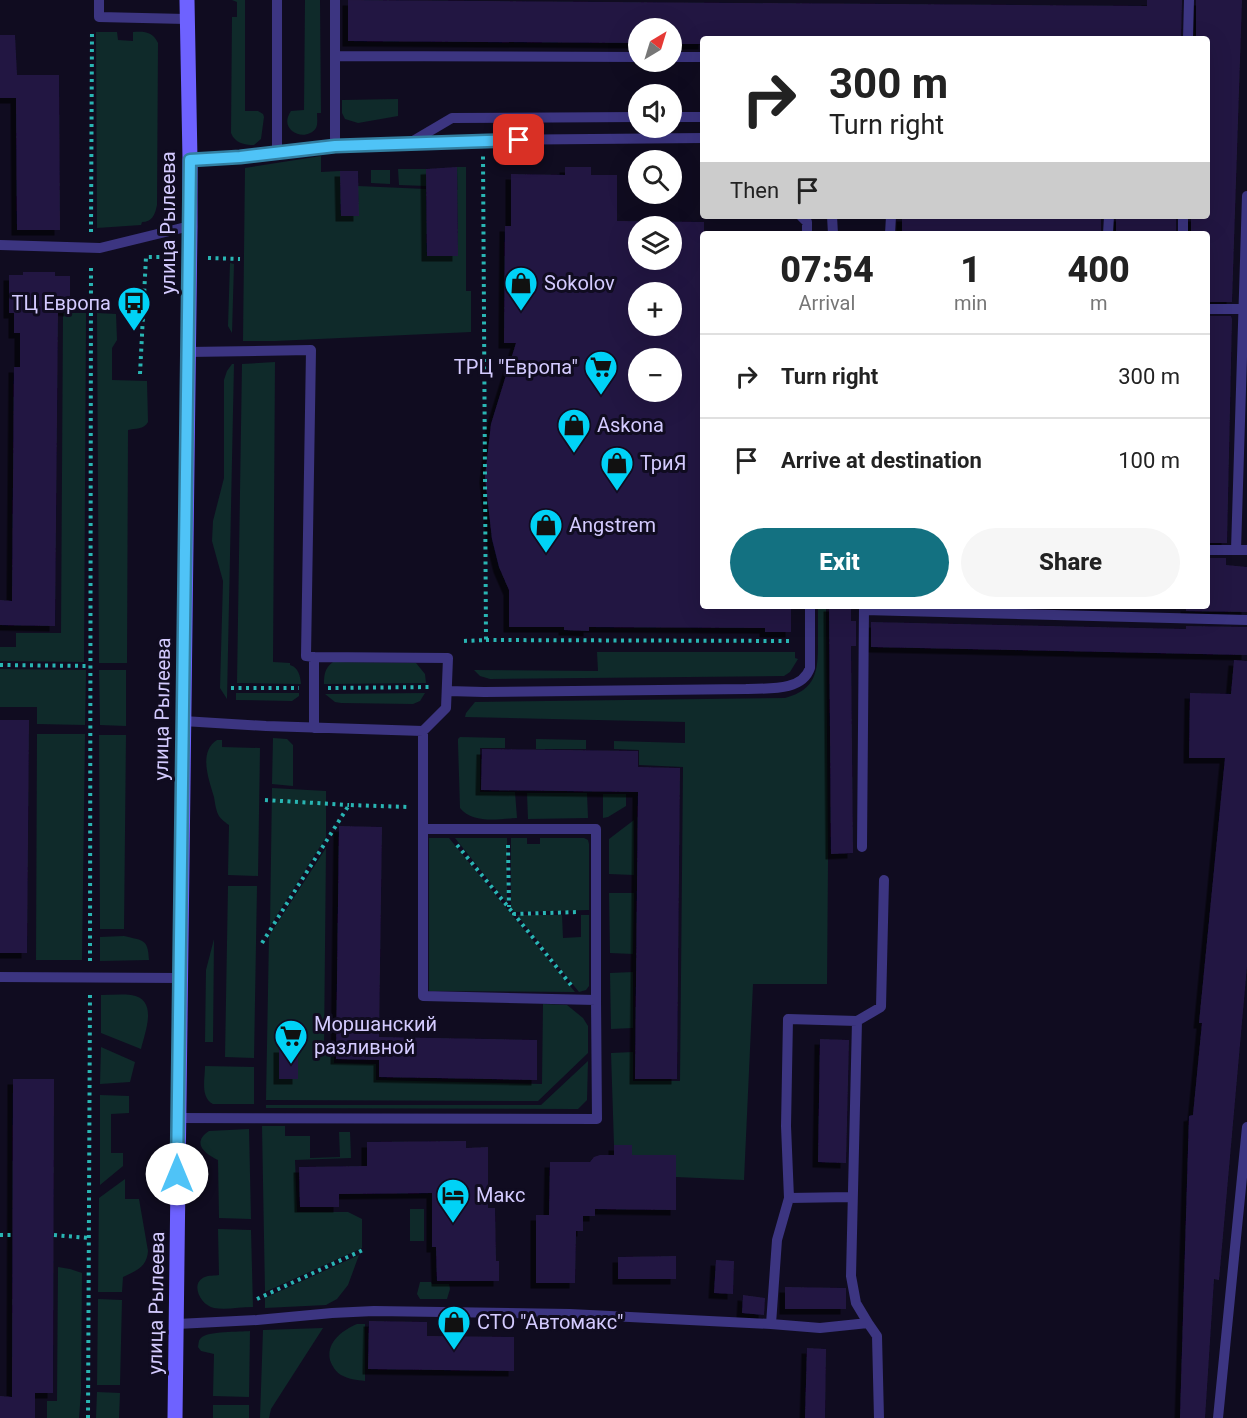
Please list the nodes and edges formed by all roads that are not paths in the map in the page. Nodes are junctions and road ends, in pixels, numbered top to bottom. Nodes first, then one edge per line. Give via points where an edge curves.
1 (99, 0) edge
2 (187, 0) edge
3 (277, 0) edge
4 (335, 0) edge
5 (1189, 0) edge
6 (186, 19) junction
7 (1188, 36) edge
8 (335, 56) junction
9 (628, 57) edge
10 (682, 57) edge
11 (700, 57) edge
12 (628, 117) edge
13 (682, 117) edge
14 (700, 117) edge
15 (700, 138) edge
16 (410, 143) junction
17 (335, 146) junction
18 (277, 152) junction
19 (190, 160) junction
20 (1247, 196) edge
21 (190, 226) junction
22 (0, 245) edge
23 (1210, 309) edge
24 (1245, 309) edge
25 (188, 352) junction
26 (1210, 550) edge
27 (1241, 550) edge
28 (810, 609) edge
29 (864, 609) edge
30 (895, 609) edge
31 (1176, 609) edge
32 (1176, 618) junction
33 (1247, 620) edge
34 (314, 657) junction
35 (448, 689) junction
36 (183, 721) junction
37 (315, 728) junction
38 (423, 731) junction
39 (423, 830) junction
40 (862, 847) dead end
41 (884, 880) dead end
42 (0, 977) edge
43 (180, 978) junction
44 (596, 1000) junction
45 (857, 1021) junction
46 (178, 1118) junction
47 (1247, 1128) edge
48 (789, 1197) junction
49 (852, 1197) junction
50 (868, 1323) junction
51 (177, 1324) junction
52 (771, 1324) junction
53 (175, 1418) edge
54 (879, 1418) edge
55 (1218, 1418) edge

1 - 6 lane via 99,17
2 - 6 main road, улица Рылеева
3 - 18 lane
4 - 8 lane
5 - 7 lane
6 - 19 main road, улица Рылеева
8 - 9 lane
8 - 17 lane
10 - 11 lane
12 - 16 lane via 452,118
13 - 14 lane
15 - 16 lane
16 - 17 lane
17 - 18 lane
18 - 19 lane
19 - 21 main road, улица Рылеева
20 - 24 lane
21 - 22 lane via 100,248
21 - 25 main road, улица Рылеева
23 - 24 lane
24 - 27 lane
25 - 34 lane via 311,350 306,656
25 - 36 main road, улица Рылеева
26 - 27 lane
28 - 35 lane via 810,668 804,680 789,686 484,692
29 - 40 lane
30 - 32 lane
31 - 32 lane
32 - 33 lane
34 - 35 lane via 448,658
34 - 37 lane
35 - 38 lane via 446,708
36 - 37 lane
36 - 43 main road, улица Рылеева
37 - 38 lane
38 - 39 lane
39 - 44 lane via 423,996
39 - 44 lane via 596,829
41 - 45 lane via 880,1007
42 - 43 lane
43 - 46 main road, улица Рылеева
44 - 46 lane via 597,1119
45 - 48 lane via 788,1019
45 - 49 lane
46 - 51 main road, улица Рылеева
47 - 55 lane
48 - 49 lane
48 - 52 lane via 777,1240
49 - 50 lane via 851,1276 856,1303
50 - 52 lane via 820,1328
50 - 54 lane via 877,1336
51 - 52 lane via 374,1311 570,1314
51 - 53 main road, улица Рылеева

